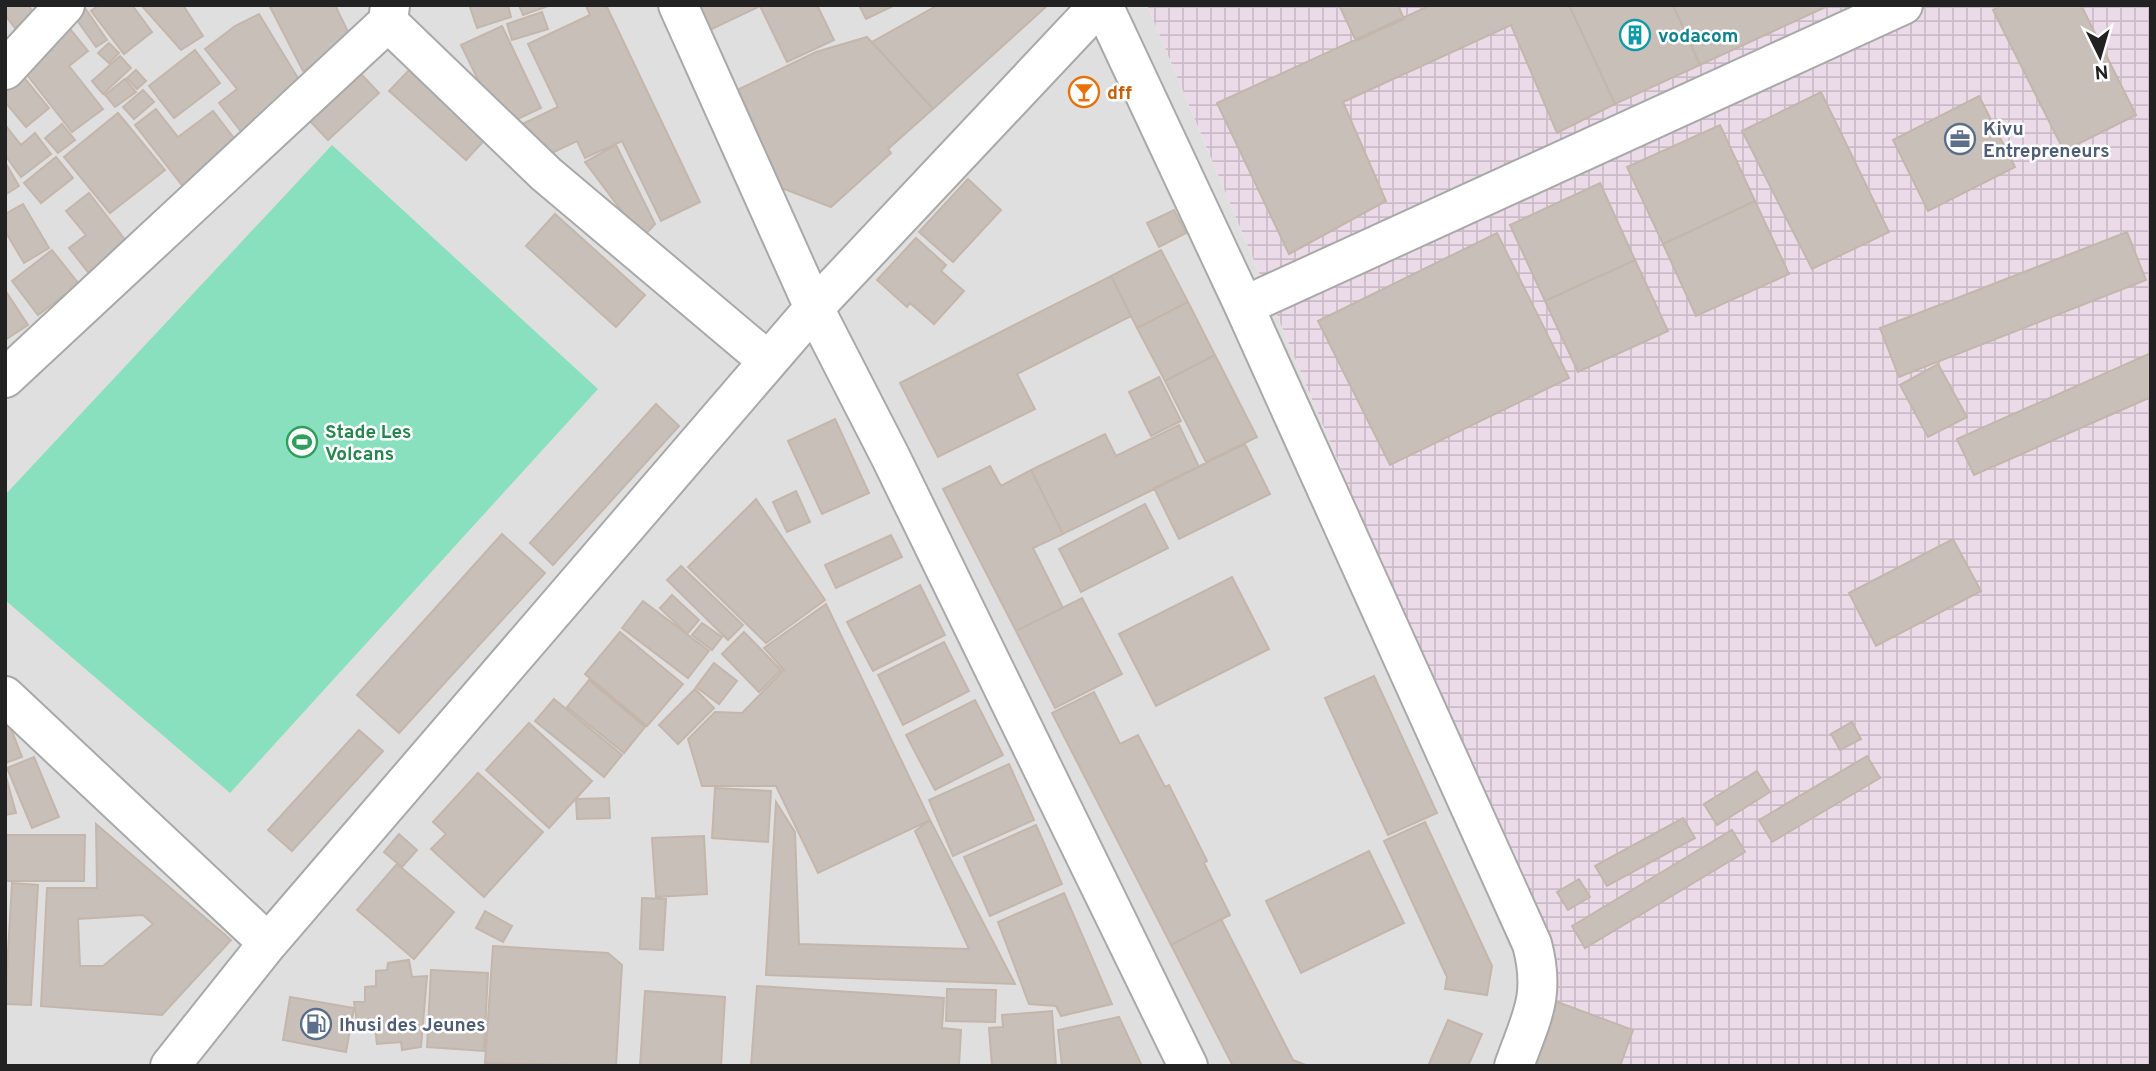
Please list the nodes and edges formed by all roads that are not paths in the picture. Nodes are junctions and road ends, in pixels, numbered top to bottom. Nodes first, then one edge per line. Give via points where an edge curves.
1 (65, 5) edge
2 (678, 5) edge
3 (1101, 5) edge
4 (1903, 5) edge
5 (389, 14) edge
6 (5, 70) edge
7 (1244, 306) junction
8 (814, 308) junction
9 (768, 361) junction
10 (5, 378) edge
11 (5, 696) edge
12 (268, 943) junction
13 (170, 1066) edge
14 (1188, 1066) edge
15 (1514, 1066) edge

1 - 6 street
2 - 8 street
3 - 7 street
3 - 8 street
4 - 7 street
5 - 9 street via 546,174
5 - 10 street
7 - 15 street via 1532,944 1540,972 1538,1001
8 - 9 street
8 - 14 street
9 - 12 street
11 - 12 street
12 - 13 street

